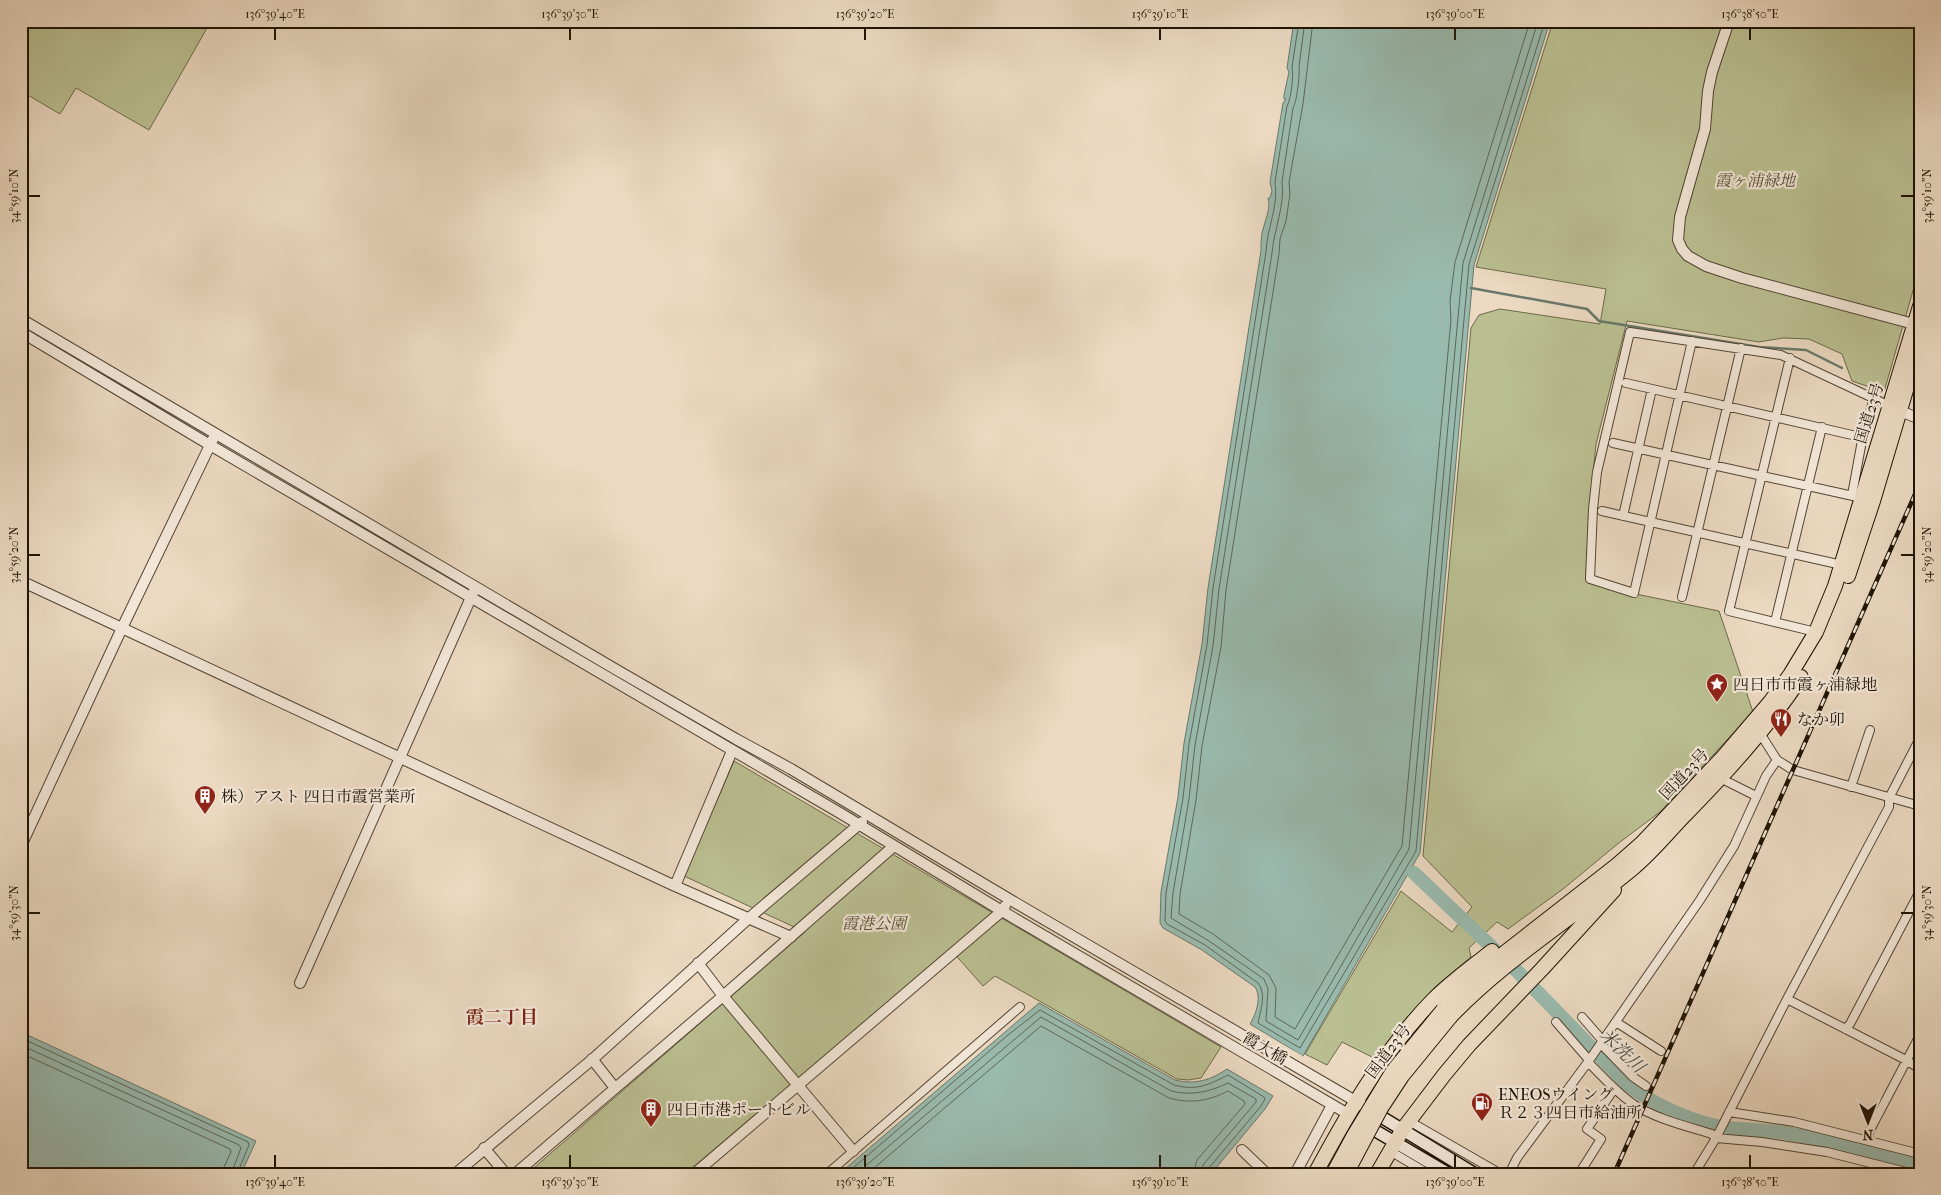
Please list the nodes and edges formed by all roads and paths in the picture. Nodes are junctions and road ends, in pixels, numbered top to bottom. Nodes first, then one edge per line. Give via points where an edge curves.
1 (1729, 21) edge
2 (1920, 306) edge
3 (21, 318) edge
4 (1914, 324) junction
5 (21, 332) edge
6 (1692, 341) junction
7 (1920, 343) edge
8 (1741, 348) junction
9 (1790, 358) junction
10 (1626, 383) dead end
11 (1652, 389) junction
12 (1680, 395) junction
13 (1874, 399) junction
14 (1727, 406) junction
15 (1895, 408) junction
16 (1775, 417) junction
17 (1920, 419) edge
18 (1822, 427) junction
19 (216, 433) junction
20 (1863, 435) junction
21 (1613, 443) dead end
22 (210, 445) junction
23 (1639, 448) junction
24 (1666, 454) junction
25 (1713, 464) junction
26 (1760, 475) junction
27 (1808, 485) junction
28 (1857, 497) junction
29 (1602, 511) dead end
30 (1623, 516) junction
31 (1650, 522) junction
32 (1698, 533) junction
33 (1745, 543) junction
34 (1791, 554) junction
35 (1842, 565) junction
36 (21, 580) edge
37 (476, 587) junction
38 (471, 597) junction
39 (1682, 597) dead end
40 (1775, 622) junction
41 (122, 628) junction
42 (1816, 632) junction
43 (1757, 727) junction
44 (1870, 730) dead end
45 (1920, 738) edge
46 (732, 751) junction
47 (400, 758) junction
48 (1777, 760) junction
49 (1720, 778) junction
50 (1851, 787) junction
51 (1756, 796) junction
52 (1889, 798) junction
53 (1920, 806) edge
54 (870, 816) junction
55 (859, 825) junction
56 (21, 846) edge
57 (894, 846) junction
58 (1634, 867) junction
59 (675, 886) junction
60 (1920, 891) edge
61 (1009, 899) junction
62 (1002, 912) junction
63 (749, 918) junction
64 (791, 936) junction
65 (1514, 946) junction
66 (698, 964) junction
67 (1490, 965) junction
68 (300, 983) dead end
69 (723, 996) junction
70 (1787, 999) junction
71 (1020, 1007) dead end
72 (1447, 1013) junction
73 (1582, 1016) dead end
74 (1556, 1022) dead end
75 (1616, 1022) junction
76 (1846, 1029) junction
77 (1920, 1035) edge
78 (1602, 1042) junction
79 (1661, 1051) dead end
80 (592, 1059) junction
81 (1589, 1060) junction
82 (1906, 1060) junction
83 (1920, 1069) edge
84 (797, 1086) junction
85 (1646, 1086) dead end
86 (615, 1088) junction
87 (1614, 1088) junction
88 (1357, 1102) junction
89 (1332, 1104) junction
90 (1348, 1114) junction
91 (1728, 1115) junction
92 (1406, 1125) junction
93 (1717, 1137) junction
94 (1868, 1140) junction
95 (1392, 1147) junction
96 (484, 1148) junction
97 (1242, 1150) dead end
98 (853, 1151) junction
99 (1920, 1154) edge
100 (1894, 1171) edge
101 (455, 1174) edge
102 (506, 1174) edge
103 (515, 1174) edge
104 (694, 1174) edge
105 (828, 1174) edge
106 (1267, 1174) edge
107 (1295, 1174) edge
108 (1316, 1174) edge
109 (1333, 1174) edge
110 (1346, 1174) edge
111 (1377, 1174) edge
112 (1429, 1174) edge
113 (1449, 1174) edge
114 (1475, 1174) edge
115 (1500, 1174) edge
116 (1509, 1174) edge
117 (1579, 1174) edge
118 (1694, 1174) edge
119 (1914, 1174) edge

1 - 4 street via 1712,72 1705,129 1680,217 1678,240 1682,249 1706,266 1742,278
2 - 4 highway, 国道23号
3 - 19 street
4 - 15 highway, 国道23号
5 - 22 street, 霞大橋
6 - 8 street
6 - 12 street
6 - 31 street via 1630,332 1597,472 1590,578 1634,593
7 - 15 highway, 国道23号
8 - 9 street
8 - 14 street
9 - 13 street
9 - 16 street
10 - 11 street
11 - 12 street
11 - 23 street
12 - 14 street
12 - 24 street
13 - 15 street
13 - 20 street
14 - 16 street
14 - 25 street
15 - 17 street
15 - 28 highway, 国道23号
15 - 43 highway, 国道23号 via 1873,501 1834,613 1812,659
16 - 18 street
16 - 26 street
18 - 20 street
18 - 27 street
19 - 22 street
19 - 37 street
20 - 28 street
21 - 23 street
22 - 38 street, 霞大橋
22 - 41 street
23 - 24 street
23 - 30 street
24 - 25 street
24 - 31 street
25 - 26 street
25 - 32 street
26 - 27 street
26 - 33 street
27 - 28 street
27 - 34 street
28 - 35 highway, 国道23号
29 - 30 street
30 - 31 street
31 - 32 street
32 - 33 street
32 - 39 street
33 - 34 street
33 - 40 street via 1729,611
34 - 35 street
34 - 40 street
35 - 42 highway, 国道23号
36 - 41 street
37 - 38 street
37 - 54 street
38 - 46 street, 霞大橋
38 - 47 street
40 - 42 street
41 - 47 street
41 - 56 street
42 - 43 highway, 国道23号
43 - 48 street
43 - 49 highway, 国道23号
43 - 65 highway, 国道23号 via 1665,819 1584,881
44 - 50 street
45 - 52 street
46 - 55 street, 霞大橋
46 - 59 street
47 - 59 street
47 - 68 street
48 - 50 street via 1797,771
48 - 51 street
49 - 51 street
49 - 58 highway, 国道23号
50 - 52 street
51 - 75 street via 1734,846
52 - 53 street
52 - 70 street via 1889,807
54 - 55 street
54 - 57 street
54 - 61 street
55 - 57 street, 霞大橋
55 - 63 street
57 - 62 street, 霞大橋
57 - 64 street
58 - 65 highway, 国道23号
58 - 92 highway via 1469,1045
59 - 63 street
60 - 76 street
61 - 62 street
61 - 88 street
62 - 84 street
62 - 89 street, 霞大橋
63 - 64 street
63 - 66 street
64 - 69 street
65 - 67 highway, 国道23号
66 - 69 street
66 - 80 street
67 - 72 highway, 国道23号 via 1473,994
67 - 88 highway via 1432,1000 1390,1051
69 - 84 street
69 - 86 street
70 - 76 street
70 - 91 street
71 - 98 street
72 - 109 highway, 国道23号, bridge via 1393,1071
72 - 110 highway, 国道23号, bridge via 1380,1108
73 - 78 street
74 - 81 street
75 - 78 street
75 - 79 street
76 - 82 street
77 - 82 street
78 - 81 street
78 - 85 street via 1633,1077
80 - 86 street
80 - 96 street
81 - 87 street
81 - 116 street via 1516,1158
82 - 83 street
82 - 94 street
84 - 98 street
84 - 104 street
86 - 103 street
87 - 93 street via 1643,1109
87 - 117 street via 1587,1129 1602,1139
88 - 90 highway
88 - 92 main road
89 - 90 street, 霞大橋
89 - 107 street
90 - 95 main road
90 - 108 highway
91 - 93 street
91 - 94 street via 1794,1122
92 - 95 highway
92 - 114 main road
92 - 115 street
93 - 100 street via 1812,1149
93 - 118 street
94 - 99 street
95 - 111 highway
95 - 112 street
95 - 113 main road
96 - 101 street
96 - 102 street
97 - 106 street
98 - 105 street
100 - 119 street

